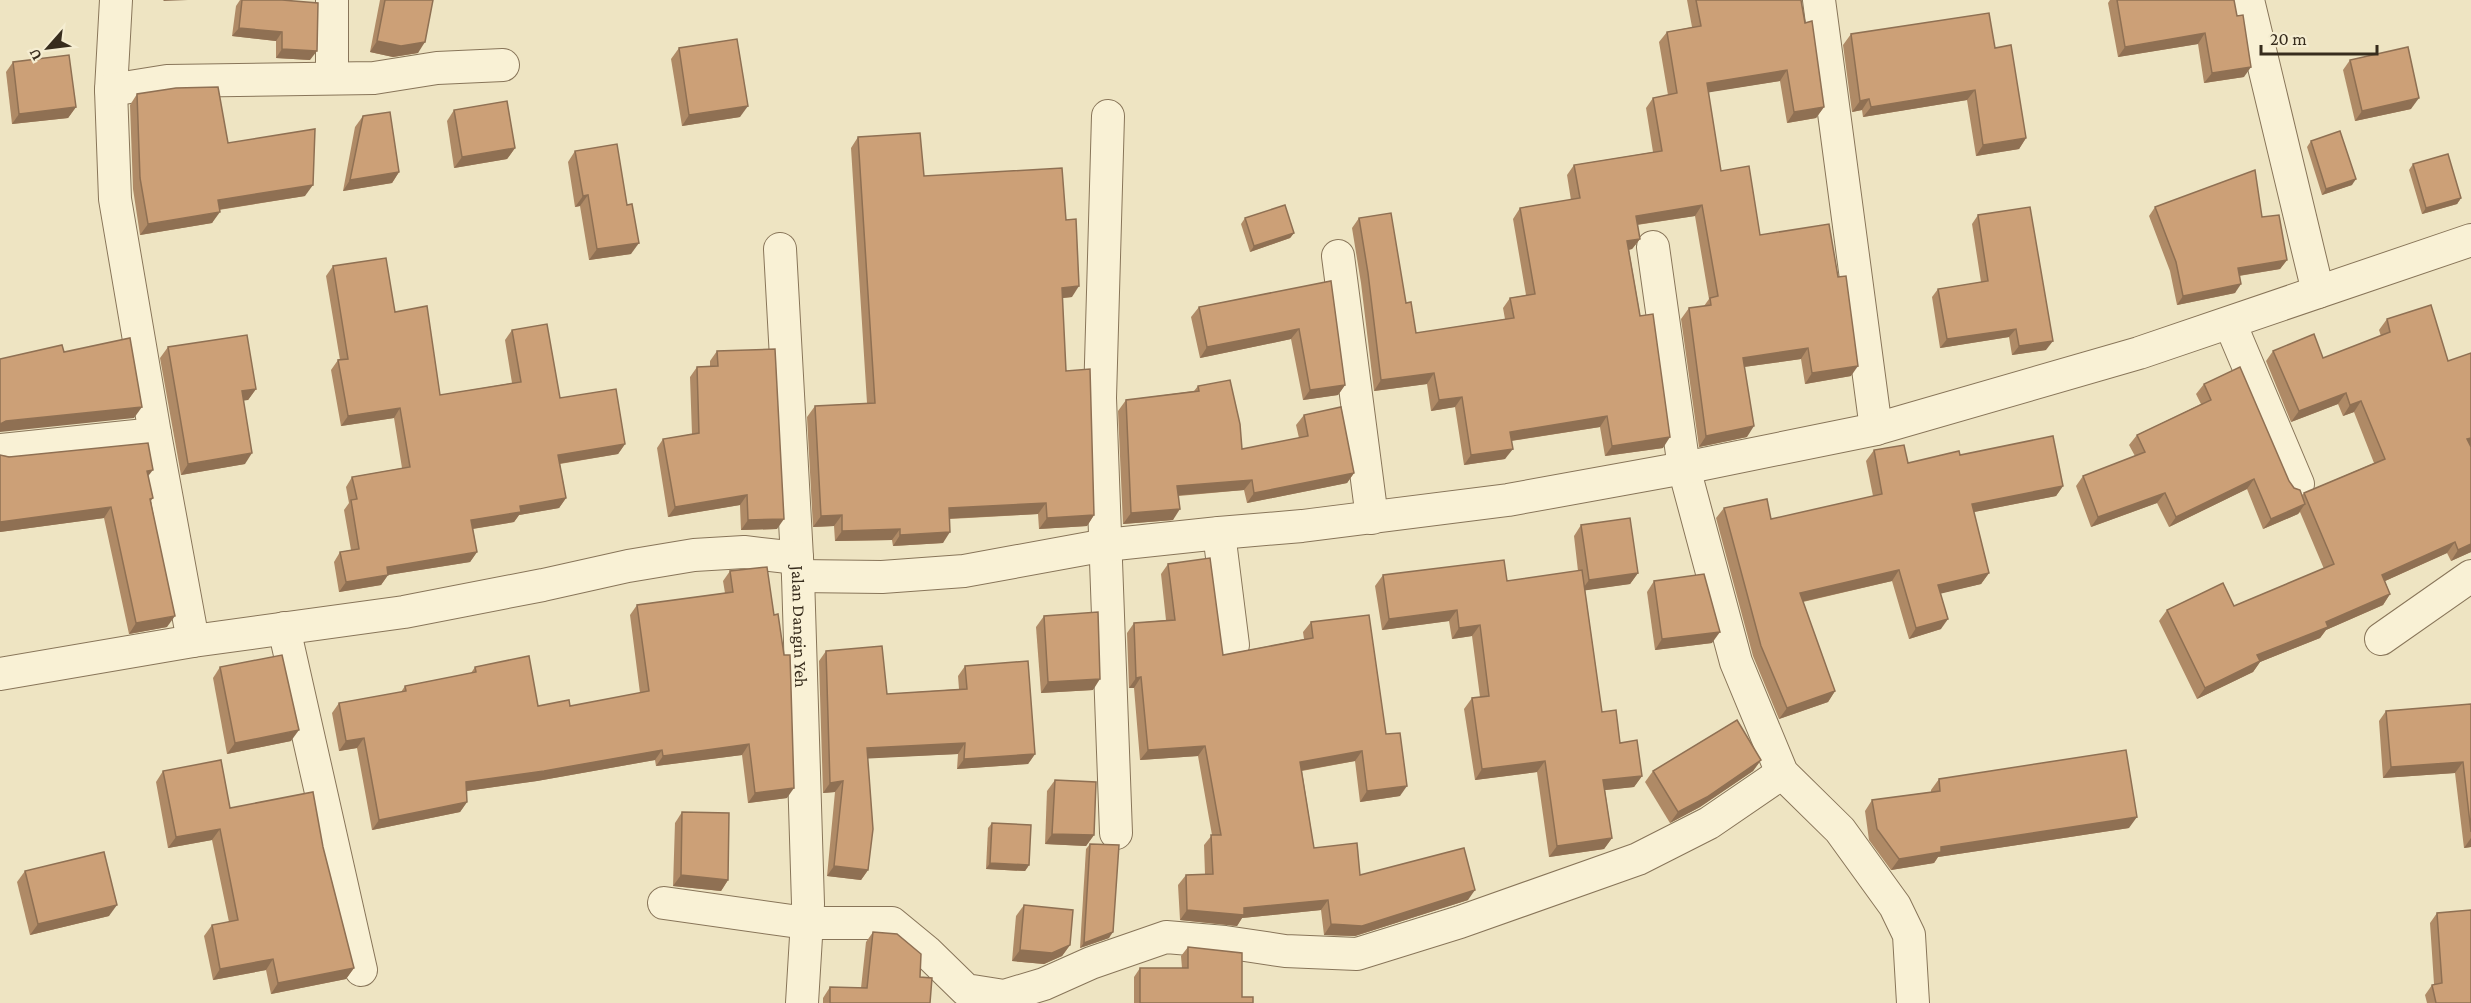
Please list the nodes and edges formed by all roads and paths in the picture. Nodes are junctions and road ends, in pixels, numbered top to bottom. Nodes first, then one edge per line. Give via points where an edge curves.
1 (116, 0) edge
2 (332, 0) edge
3 (1819, 0) edge
4 (2248, 0) edge
5 (503, 65) dead end
6 (332, 77) junction
7 (111, 90) junction
8 (1108, 116) dead end
9 (2471, 240) edge
10 (1653, 247) dead end
11 (780, 249) dead end
12 (1338, 256) dead end
13 (2318, 292) junction
14 (2230, 322) junction
15 (1876, 429) junction
16 (155, 434) junction
17 (0, 450) edge
18 (1684, 468) junction
19 (2298, 484) dead end
20 (1372, 518) junction
21 (1219, 532) junction
22 (1107, 546) junction
23 (797, 567) junction
24 (2471, 576) edge
25 (285, 628) junction
26 (2381, 639) dead end
27 (194, 641) junction
28 (1233, 645) dead end
29 (0, 674) edge
30 (1782, 773) junction
31 (1116, 833) dead end
32 (664, 903) dead end
33 (806, 923) junction
34 (361, 970) dead end
35 (802, 1003) edge
36 (1913, 1003) edge

1 - 7 street
2 - 6 street
3 - 15 street
4 - 13 street
5 - 6 street via 437,68 374,78
6 - 7 street via 167,81
7 - 16 street via 115,199
8 - 22 street via 1100,398
9 - 13 street
10 - 18 street
11 - 23 street, Jalan Dangin Yeh
12 - 20 street
13 - 14 street
14 - 15 street via 2139,353
14 - 19 street
15 - 18 street
16 - 17 street
16 - 27 street
18 - 20 street via 1508,500
18 - 30 street via 1736,662
20 - 21 street
21 - 22 street
21 - 28 street
22 - 23 street via 964,571 882,577
22 - 31 street
23 - 25 street via 744,552 694,555 404,612
23 - 33 street, Jalan Dangin Yeh
24 - 26 street
25 - 27 street
25 - 34 street
27 - 29 street
30 - 33 street via 1710,823 1638,859 1357,954 1285,951 1166,937 1004,996 966,990 892,923
30 - 36 street via 1840,830 1895,906 1909,935
32 - 33 street
33 - 35 street, Jalan Dangin Yeh

